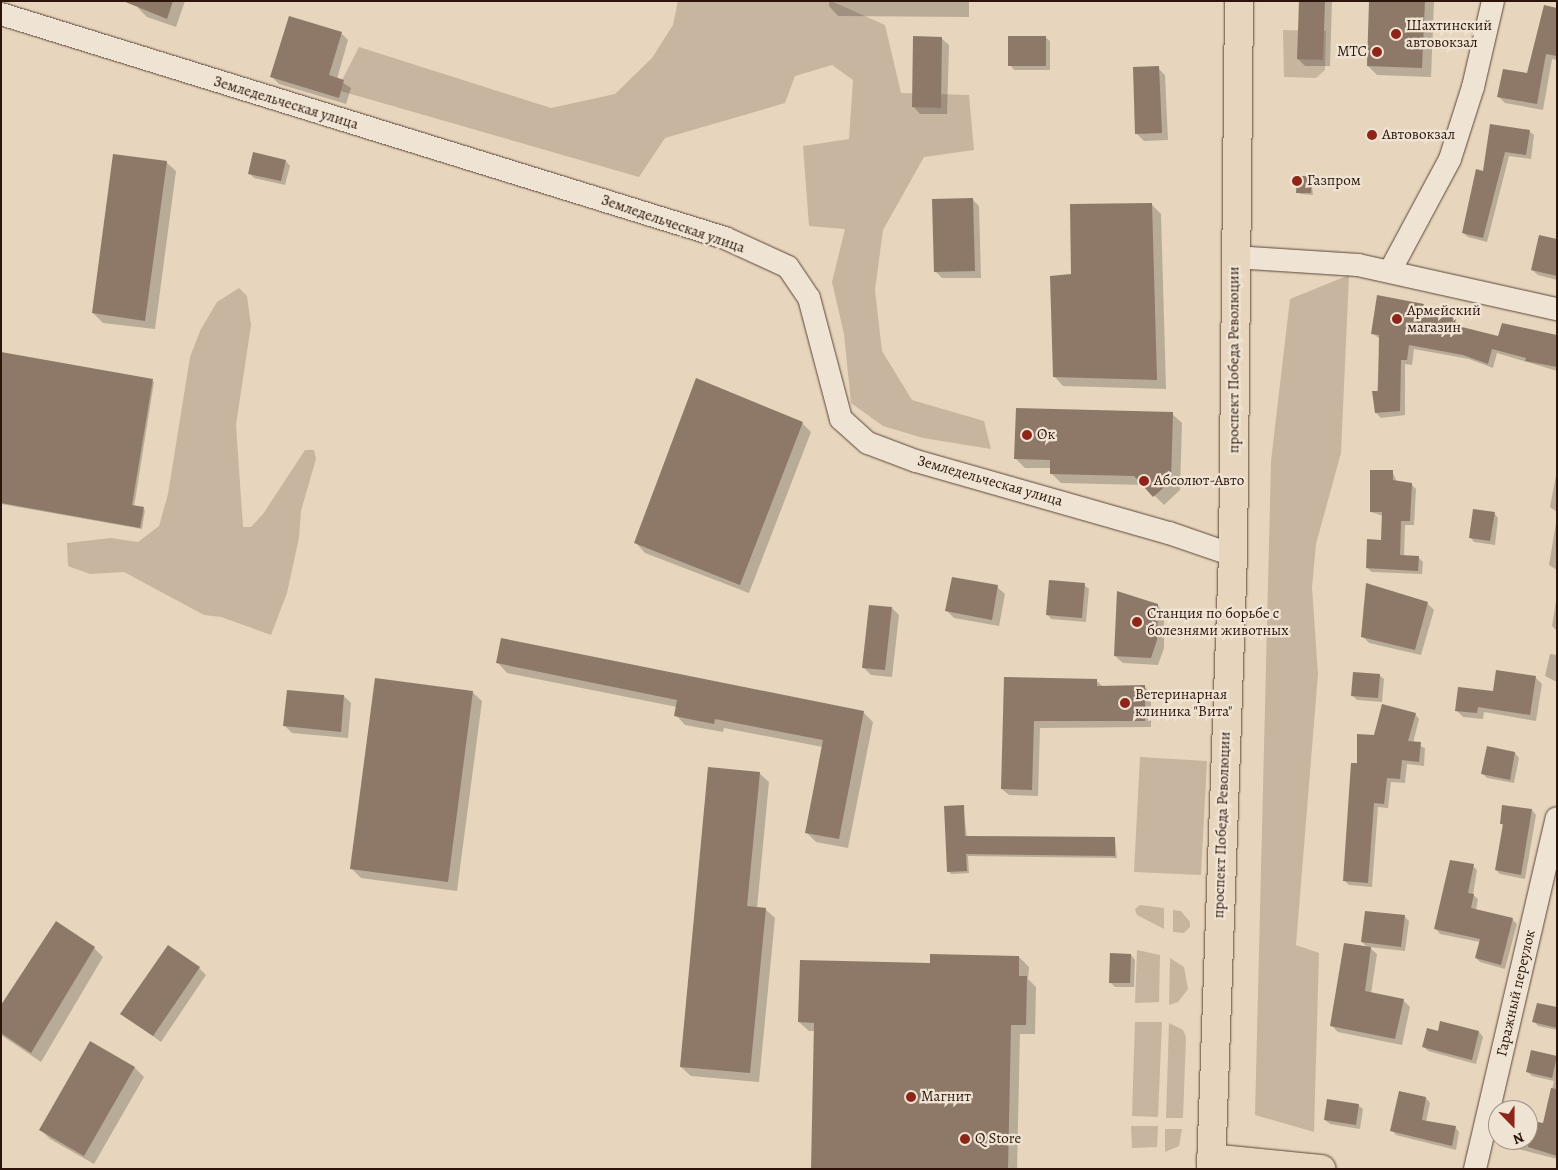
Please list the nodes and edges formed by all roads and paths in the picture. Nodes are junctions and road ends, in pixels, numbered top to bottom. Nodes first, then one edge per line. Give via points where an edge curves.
1 (1239, 1) edge
2 (1494, 1) edge
3 (1, 14) edge
4 (1234, 257) junction
5 (1390, 271) junction
6 (1557, 309) edge
7 (1232, 555) junction
8 (1557, 818) edge
9 (1211, 1163) edge
10 (1321, 1169) edge
11 (1475, 1169) edge

1 - 4 main road, проспект Победа Революции
2 - 5 street via 1473,87 1450,159
3 - 7 street, Земледельческая улица via 725,238 788,267 809,298 840,419 868,443 916,461 1169,533
4 - 5 street via 1358,265
4 - 7 main road, проспект Победа Революции via 1236,401
5 - 6 street
7 - 9 main road, проспект Победа Революции
8 - 11 street, Гаражный переулок
9 - 10 main road

